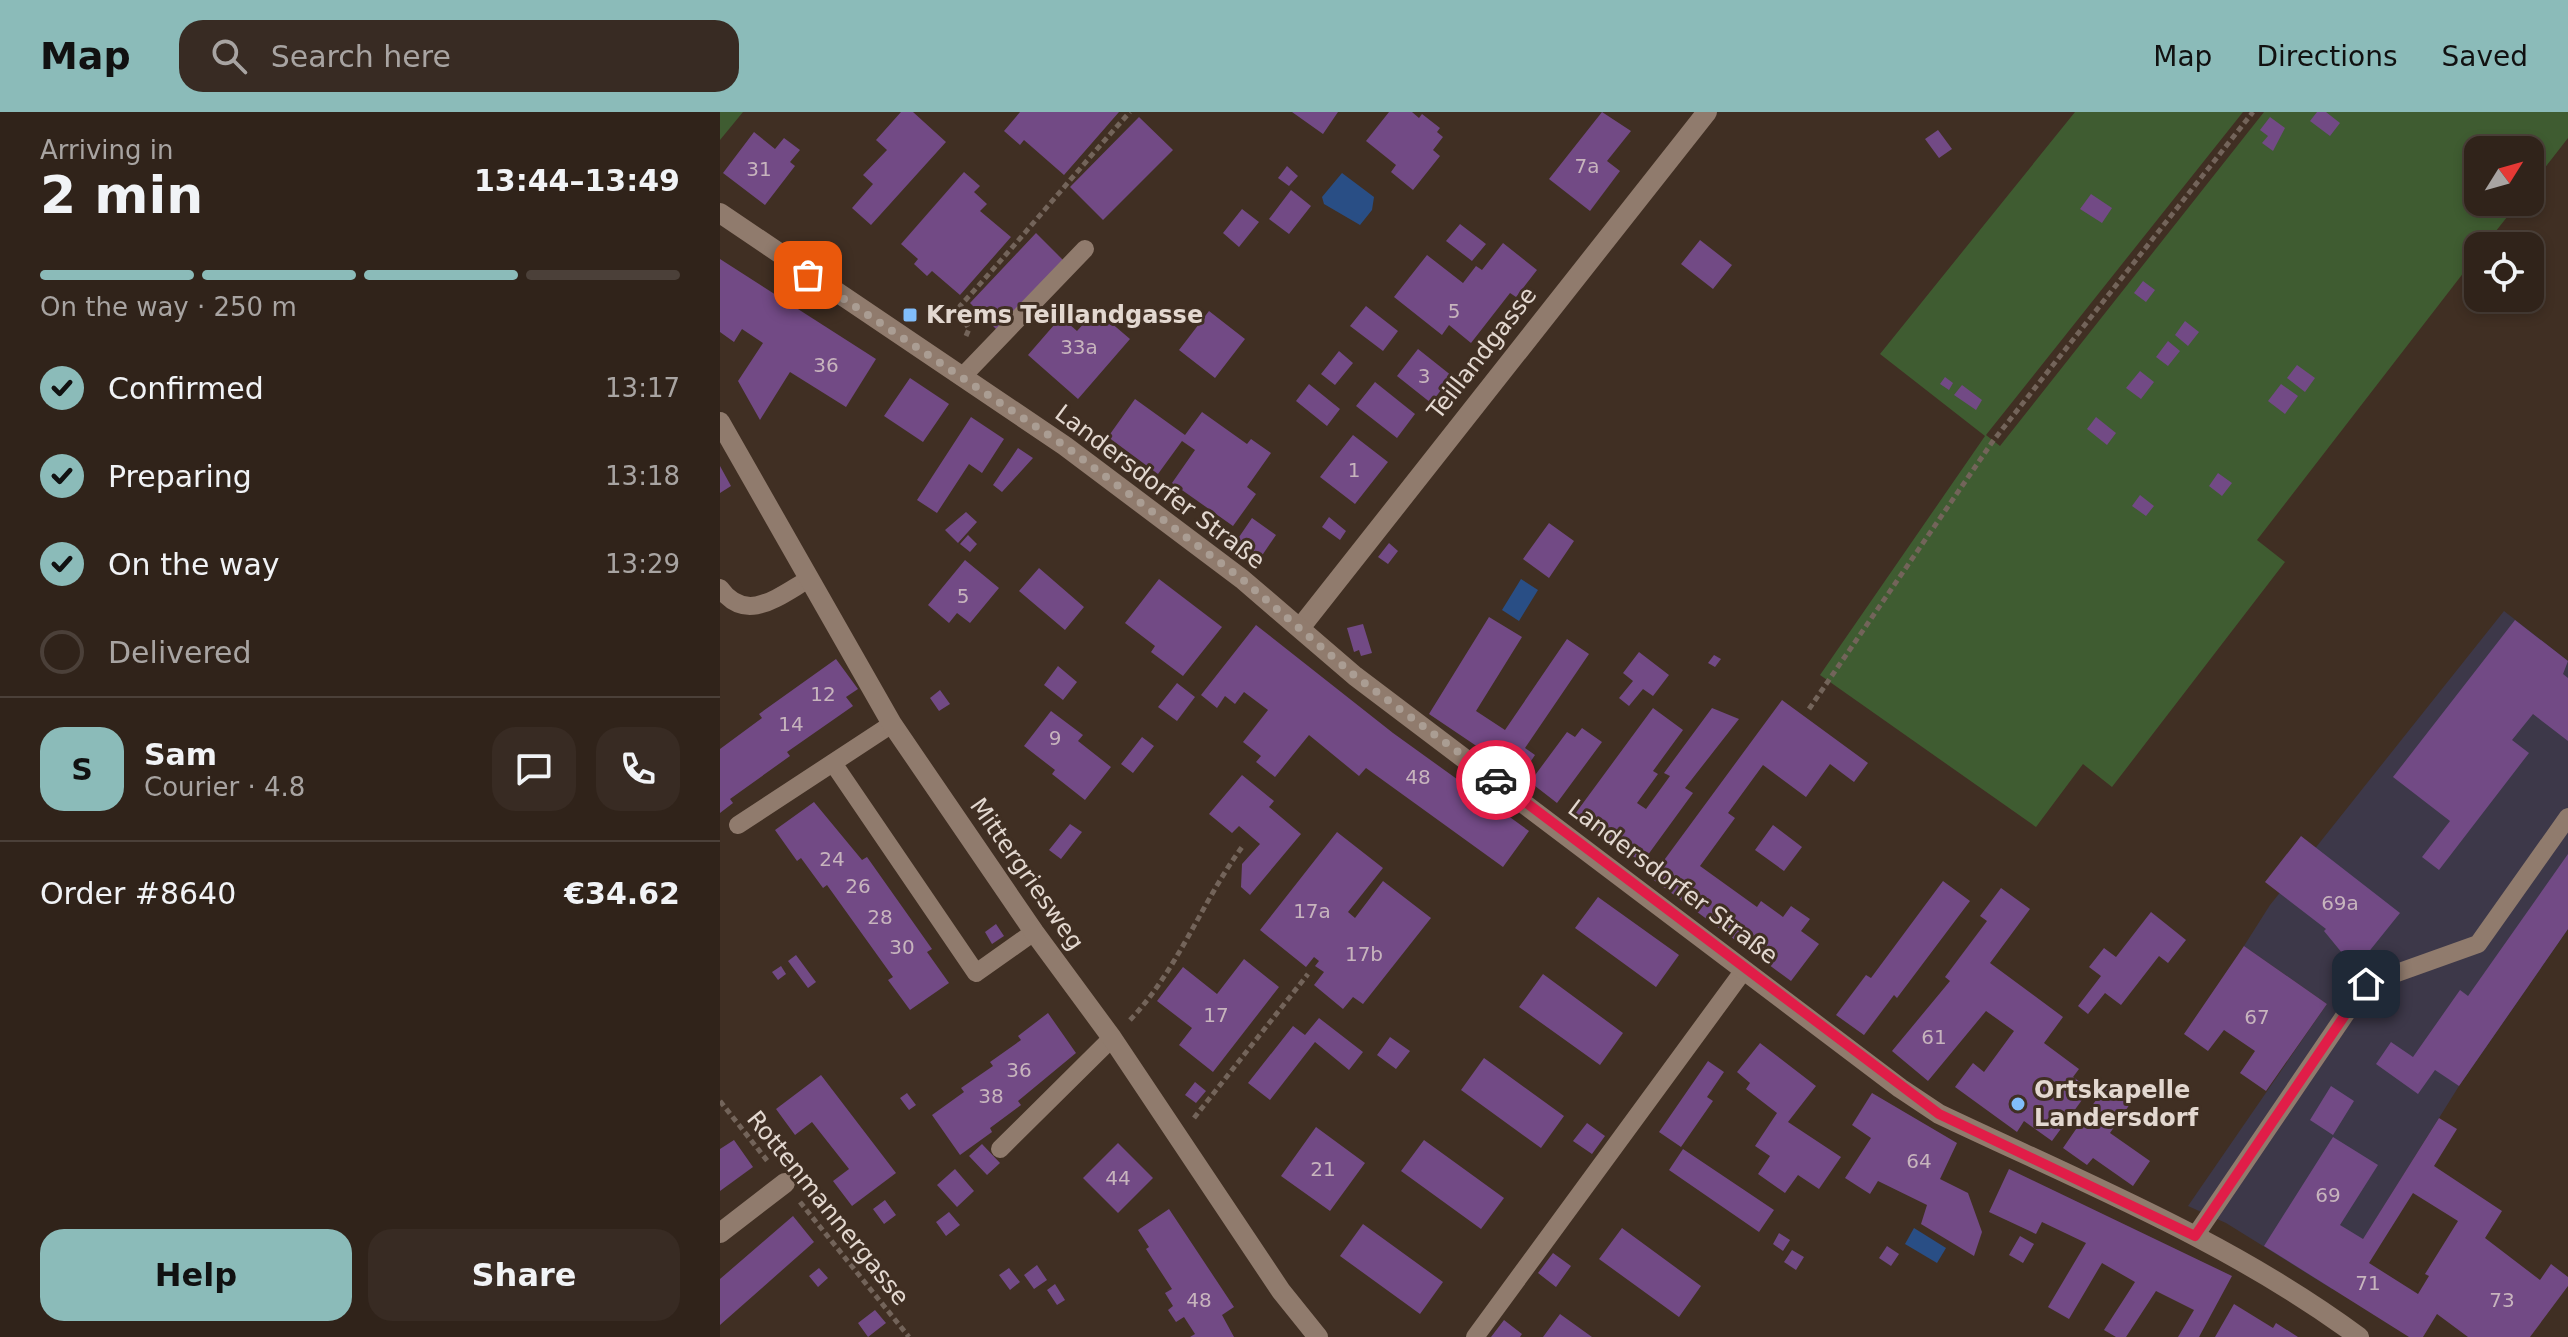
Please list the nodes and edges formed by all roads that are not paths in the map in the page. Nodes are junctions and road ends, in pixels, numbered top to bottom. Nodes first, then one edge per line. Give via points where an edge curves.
1 (1707, 112) edge
2 (720, 213) edge
3 (1085, 249) dead end
4 (962, 377) junction
5 (720, 422) edge
6 (809, 579) junction
7 (720, 588) edge
8 (1300, 628) junction
9 (892, 724) junction
10 (833, 763) junction
11 (2568, 817) edge
12 (738, 825) dead end
13 (1034, 932) junction
14 (1744, 970) junction
15 (1112, 1038) junction
16 (1000, 1149) dead end
17 (785, 1183) road end
18 (720, 1233) edge
19 (2195, 1236) junction
20 (1318, 1337) edge
21 (1475, 1337) edge
22 (2359, 1337) edge

1 - 8 main road, Teillandgasse
2 - 4 main road, Landersdorfer Straße
3 - 4 lane
4 - 8 main road, Landersdorfer Straße via 1065,446
5 - 6 main road, Mittergriesweg
6 - 7 lane via 760,607 729,601
6 - 9 main road, Mittergriesweg
8 - 14 main road, Landersdorfer Straße via 1355,676
9 - 10 lane
9 - 13 main road, Mittergriesweg
10 - 12 lane
10 - 13 lane via 976,973
11 - 19 lane via 2478,944 2366,984
13 - 15 main road, Mittergriesweg
14 - 19 main road, Landersdorfer Straße via 1939,1114
14 - 21 lane
15 - 16 lane
15 - 20 main road, Mittergriesweg via 1281,1291
17 - 18 main road
19 - 22 main road, Landersdorfer Straße via 2262,1272

